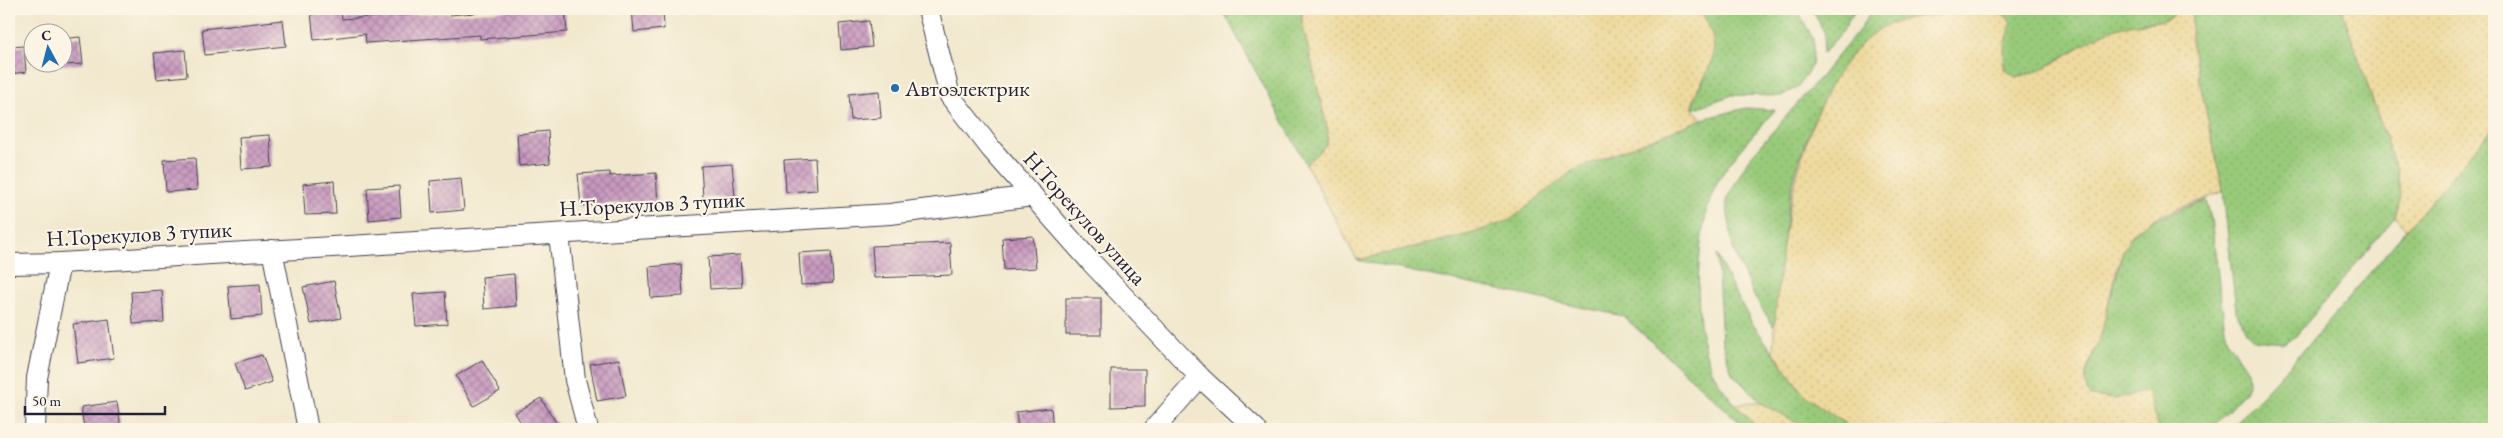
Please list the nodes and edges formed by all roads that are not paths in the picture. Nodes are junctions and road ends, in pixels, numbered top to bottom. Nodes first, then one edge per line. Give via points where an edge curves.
1 (928, 9) edge
2 (1033, 196) junction
3 (558, 234) junction
4 (272, 250) junction
5 (60, 263) junction
6 (9, 264) edge
7 (1200, 377) junction
8 (35, 429) edge
9 (308, 429) edge
10 (588, 429) edge
11 (1154, 429) edge
12 (1256, 429) edge

1 - 2 street, Н.Торекулов улица via 950,96
2 - 3 street, Н.Торекулов 3 тупик via 890,214
2 - 7 street, Н.Торекулов улица
3 - 4 street, Н.Торекулов 3 тупик
3 - 10 street via 575,380
4 - 5 street, Н.Торекулов 3 тупик
4 - 9 street
5 - 6 street, Н.Торекулов 3 тупик
5 - 8 street via 37,378
7 - 11 street
7 - 12 street, Н.Торекулов улица

